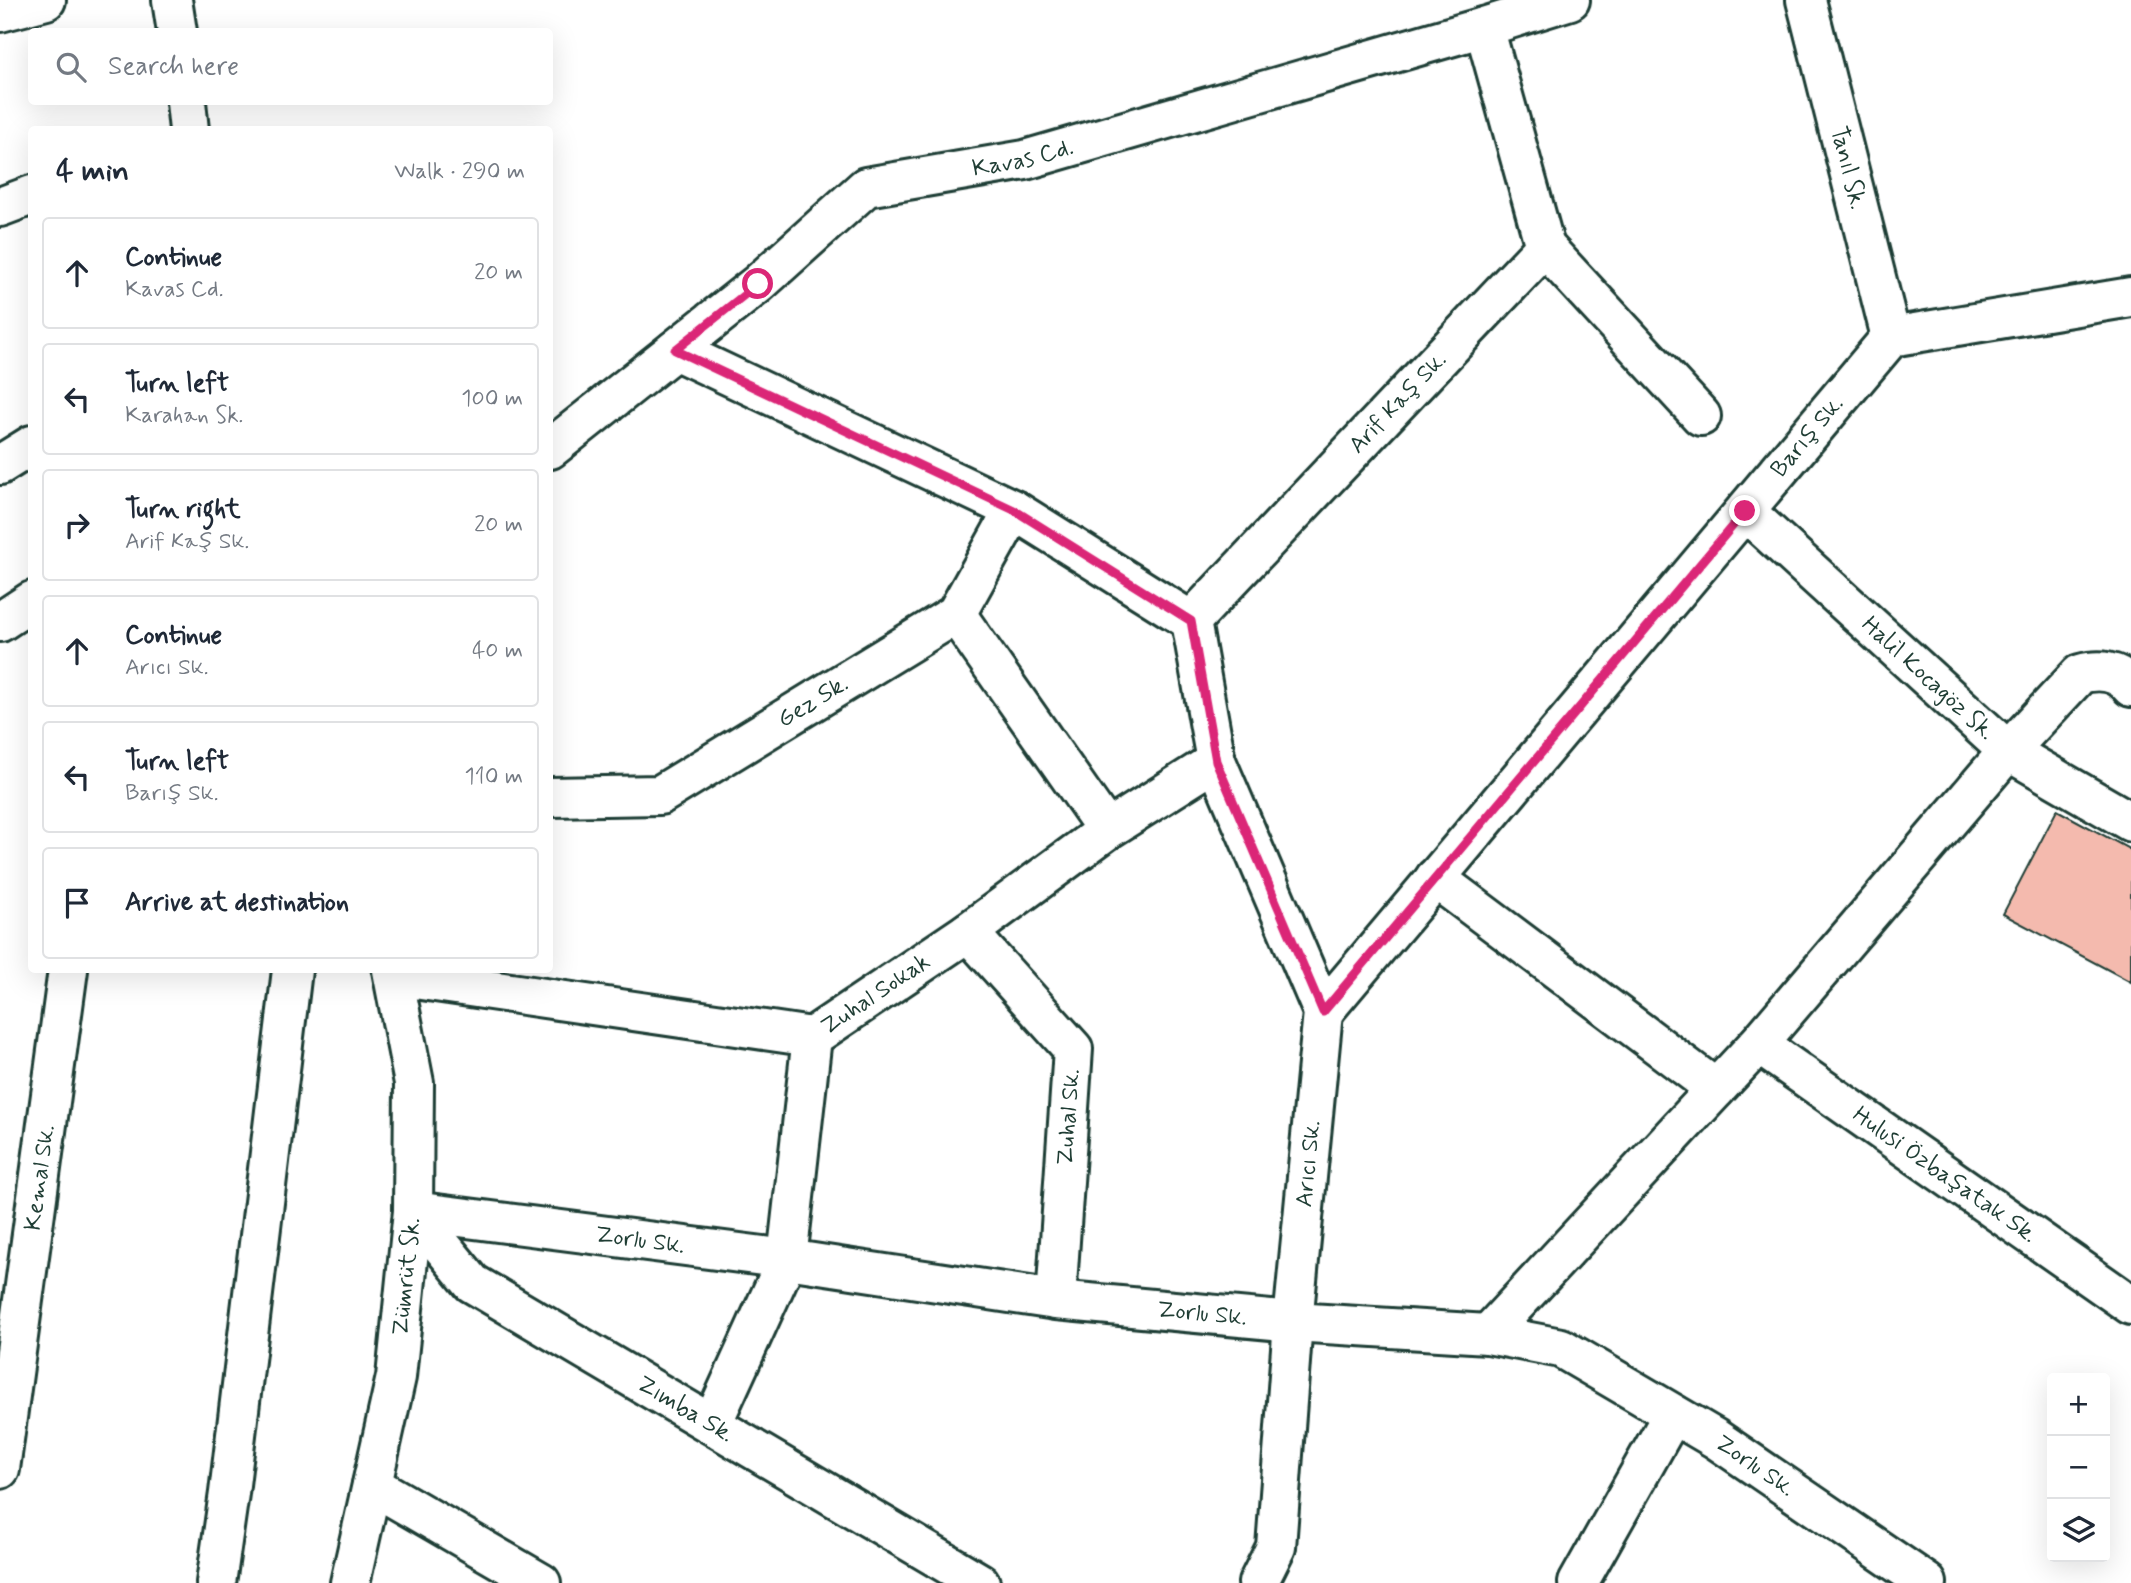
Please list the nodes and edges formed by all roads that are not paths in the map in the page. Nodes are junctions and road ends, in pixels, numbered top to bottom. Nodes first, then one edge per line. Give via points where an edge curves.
1 (46, 0) edge
2 (173, 0) edge
3 (1570, 0) edge
4 (1806, 0) edge
5 (0, 12) edge
6 (1497, 16) edge
7 (176, 28) edge
8 (186, 105) edge
9 (189, 126) edge
10 (28, 196) edge
11 (0, 207) edge
12 (1545, 247) junction
13 (2131, 297) edge
14 (1891, 337) junction
15 (675, 350) junction
16 (1701, 416) dead end
17 (553, 447) edge
18 (28, 448) edge
19 (0, 465) edge
20 (1014, 510) junction
21 (1745, 511) junction
22 (28, 604) edge
23 (956, 614) junction
24 (1191, 621) junction
25 (0, 622) edge
26 (2131, 687) edge
27 (2008, 751) junction
28 (1216, 761) junction
29 (553, 797) edge
30 (2131, 822) edge
31 (1107, 830) junction
32 (1436, 878) junction
33 (968, 932) junction
34 (68, 973) edge
35 (292, 973) edge
36 (393, 973) edge
37 (1323, 1012) junction
38 (812, 1037) junction
39 (1758, 1044) junction
40 (1716, 1089) junction
41 (414, 1211) junction
42 (787, 1259) junction
43 (1056, 1300) junction
44 (2131, 1305) edge
45 (1293, 1322) junction
46 (1488, 1334) junction
47 (1673, 1414) junction
48 (712, 1424) junction
49 (0, 1469) edge
50 (372, 1485) junction
51 (960, 1578) edge
52 (216, 1583) edge
53 (350, 1583) edge
54 (541, 1583) edge
55 (1258, 1583) edge
56 (1578, 1583) edge
57 (1927, 1583) edge

1 - 5 street
2 - 7 street
3 - 6 street, Kavas Cd.
4 - 14 street, Tanıl Sk.
6 - 12 street
6 - 15 street, Kavas Cd. via 1025,160 866,187 758,284
8 - 9 street
10 - 11 street
12 - 16 street
12 - 24 street, Arif Kaş Sk.
13 - 14 street
14 - 21 street, Barış Sk.
15 - 17 street, Kavas Cd.
15 - 20 street
18 - 19 street
20 - 23 street, Gez Sk.
20 - 24 street
21 - 27 street, Halil Kocagöz Sk.
21 - 32 street, Barış Sk.
22 - 25 street
23 - 29 street, Gez Sk. via 660,795
23 - 31 street
24 - 28 street
26 - 27 street via 2110,672 2080,674
27 - 30 street, Halil Kocagöz Sk.
27 - 39 street
28 - 31 street, Zuhal Sokak
28 - 37 street, Arıcı Sk.
31 - 33 street, Zuhal Sokak
32 - 37 street, Barış Sk.
32 - 40 street
33 - 38 street, Zuhal Sokak
33 - 43 street, Zuhal Sk. via 1073,1049
34 - 49 street, Kemal Sk.
35 - 52 street
36 - 38 street, Zuhal Sokak
36 - 41 street, Zümrüt Sk. via 414,1083
37 - 45 street, Arıcı Sk.
38 - 42 street
39 - 40 street
39 - 44 street, Hulusi Özbaşatak Sk.
40 - 46 street
41 - 42 street, Zorlu Sk.
41 - 48 street, Zımba Sk. via 472,1283
41 - 50 street, Zümrüt Sk. via 396,1377
42 - 43 street, Zorlu Sk.
42 - 48 street
43 - 45 street, Zorlu Sk.
45 - 46 street, Zorlu Sk.
45 - 55 street, Arıcı Sk. via 1276,1547
46 - 47 street, Zorlu Sk. via 1562,1348
47 - 56 street
47 - 57 street, Zorlu Sk.
48 - 51 street, Zımba Sk.
50 - 53 street, Zümrüt Sk.
50 - 54 street

